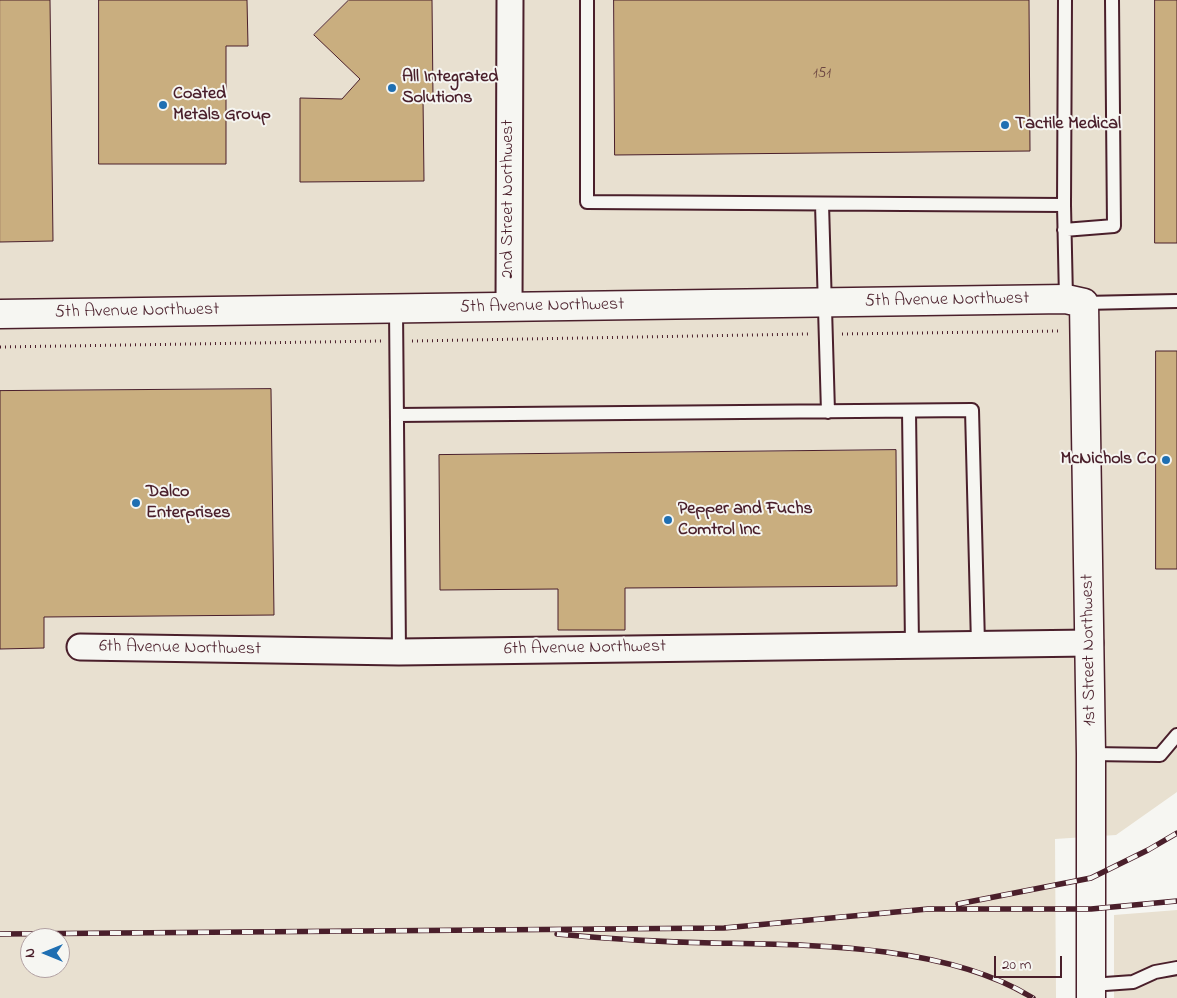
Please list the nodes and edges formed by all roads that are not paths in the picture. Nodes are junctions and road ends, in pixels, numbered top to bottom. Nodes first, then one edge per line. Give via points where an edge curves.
1 (510, 0) edge
2 (587, 0) edge
3 (1066, 0) edge
4 (1112, 0) edge
5 (822, 204) junction
6 (1064, 205) junction
7 (1064, 230) junction
8 (1075, 301) junction
9 (1177, 301) edge
10 (826, 304) junction
11 (509, 307) junction
12 (396, 309) junction
13 (0, 314) edge
14 (909, 411) junction
15 (828, 412) junction
16 (397, 415) junction
17 (1090, 643) junction
18 (978, 644) junction
19 (912, 645) junction
20 (80, 647) dead end
21 (399, 652) junction
22 (1177, 735) edge
23 (1091, 754) junction
24 (1177, 968) edge
25 (1091, 992) edge

1 - 11 street, 2nd Street Northwest
2 - 5 lane via 587,202
3 - 6 lane
4 - 7 lane via 1114,226
5 - 6 lane
5 - 10 lane
6 - 7 lane
7 - 8 lane
8 - 9 lane
8 - 10 street, 5th Avenue Northwest
8 - 17 street, 1st Street Northwest via 1086,330
10 - 11 street, 5th Avenue Northwest
10 - 15 lane
11 - 12 street, 5th Avenue Northwest
12 - 13 street, 5th Avenue Northwest
12 - 16 lane
14 - 15 lane
14 - 18 lane via 972,410
14 - 19 lane
15 - 16 lane
16 - 21 lane
17 - 18 street, 6th Avenue Northwest
17 - 23 street, 1st Street Northwest
18 - 19 street, 6th Avenue Northwest
19 - 21 street, 6th Avenue Northwest
20 - 21 street, 6th Avenue Northwest
22 - 23 lane via 1160,755
23 - 25 street, 1st Street Northwest
24 - 25 lane

